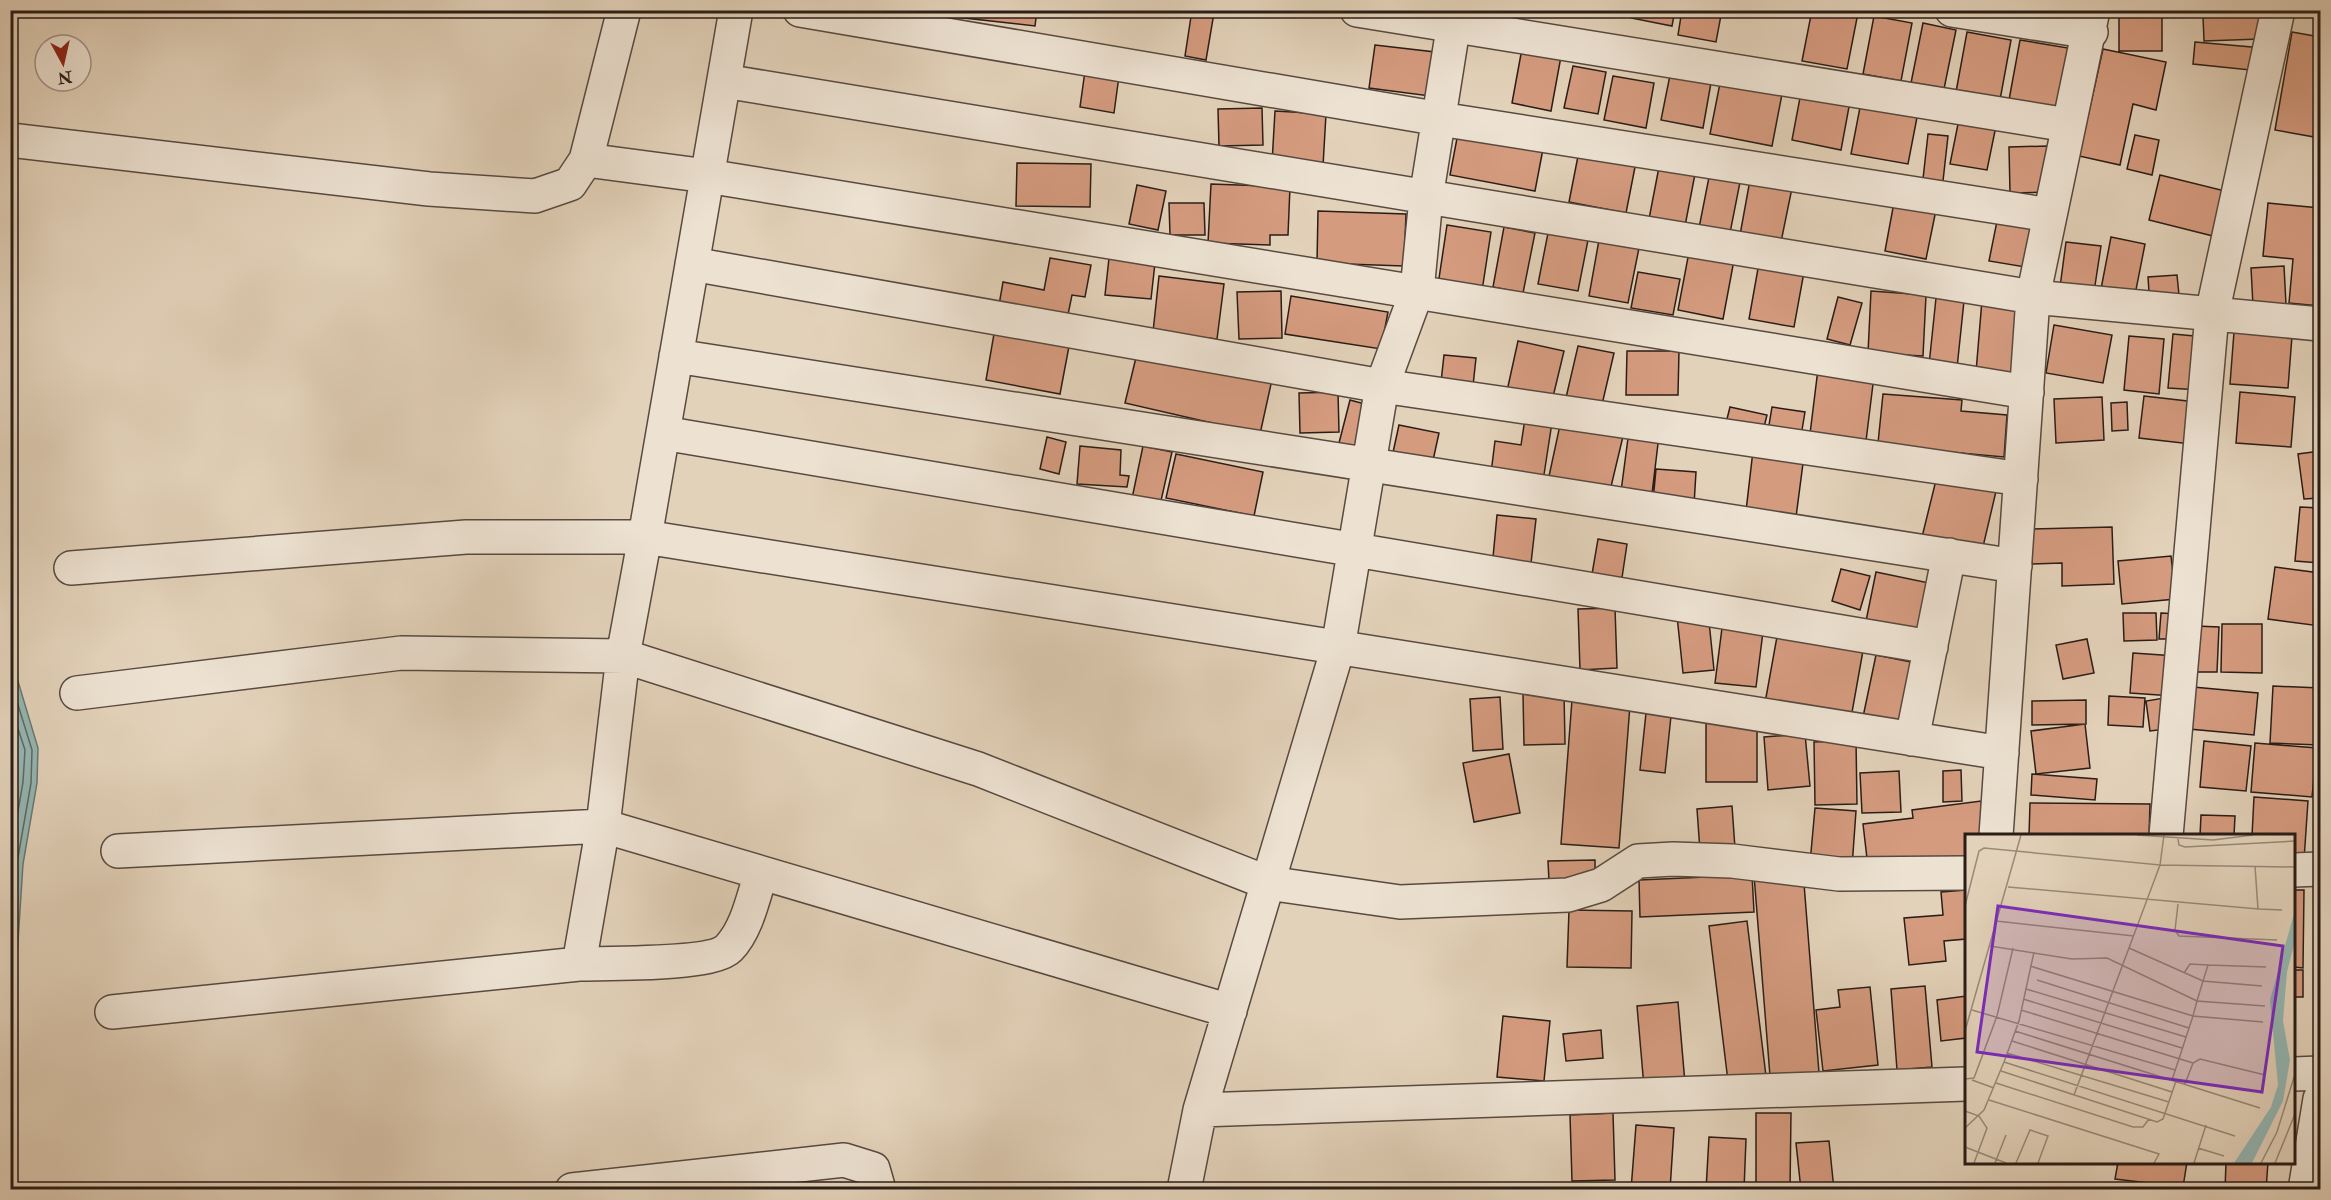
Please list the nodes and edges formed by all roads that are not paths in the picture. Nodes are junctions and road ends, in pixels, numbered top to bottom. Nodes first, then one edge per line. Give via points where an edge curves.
1 (624, 10) edge
2 (736, 10) edge
3 (800, 10) edge
4 (1356, 10) edge
5 (1952, 10) edge
6 (2278, 10) edge
7 (1455, 19) edge
8 (2092, 21) edge
9 (724, 81) junction
10 (1440, 119) junction
11 (2068, 126) junction
12 (10, 140) edge
13 (586, 160) junction
14 (707, 176) junction
15 (1426, 198) junction
16 (2050, 215) junction
17 (692, 264) junction
18 (1417, 291) junction
19 (2033, 297) junction
20 (2212, 314) junction
21 (2320, 324) edge
22 (676, 356) junction
23 (1382, 386) junction
24 (2027, 392) junction
25 (663, 433) junction
26 (1368, 464) junction
27 (2020, 479) junction
28 (645, 537) junction
29 (1354, 551) junction
30 (1949, 555) junction
31 (2015, 566) junction
32 (71, 567) dead end
33 (1931, 647) junction
34 (1338, 648) junction
35 (623, 656) junction
36 (76, 693) dead end
37 (1912, 739) junction
38 (2002, 753) junction
39 (603, 826) junction
40 (1996, 834) edge
41 (2166, 834) edge
42 (118, 851) dead end
43 (2320, 869) edge
44 (2295, 870) edge
45 (761, 873) junction
46 (1965, 873) edge
47 (1268, 883) junction
48 (579, 964) junction
49 (1230, 1011) junction
50 (112, 1012) dead end
51 (2320, 1073) edge
52 (2295, 1074) edge
53 (1965, 1084) edge
54 (2320, 1099) edge
55 (1200, 1110) junction
56 (572, 1190) edge
57 (879, 1190) edge
58 (1184, 1190) edge
59 (2305, 1190) edge

1 - 13 street
2 - 9 street
3 - 10 street
4 - 7 street
5 - 8 street
6 - 20 street
7 - 10 street
7 - 11 street
8 - 11 street
9 - 14 street
9 - 15 street
10 - 15 street
10 - 16 street
11 - 16 street
12 - 13 street via 429,189 536,196 570,184
13 - 14 street
14 - 17 street
14 - 18 street
15 - 18 street
15 - 19 street
16 - 19 street
17 - 22 street
17 - 23 street
18 - 23 street
18 - 24 street
19 - 20 street
19 - 24 street
20 - 21 street
20 - 41 street
22 - 25 street
22 - 26 street
23 - 26 street
23 - 27 street
24 - 27 street
25 - 28 street
25 - 29 street
26 - 29 street
26 - 30 street
27 - 31 street
28 - 32 street via 466,537
28 - 34 street
28 - 35 street
29 - 33 street
29 - 34 street
30 - 31 street
30 - 33 street
31 - 38 street
33 - 37 street
34 - 37 street
34 - 47 street
35 - 36 street via 401,653
35 - 39 street
35 - 47 street via 978,769
37 - 38 street
38 - 40 street
39 - 42 street
39 - 45 street
39 - 48 street
43 - 44 street
45 - 48 street via 741,933 727,951 695,959
45 - 49 street
46 - 47 street via 1839,874 1732,861 1673,859 1638,861 1601,885 1568,895 1400,902
47 - 49 street
48 - 50 street
49 - 55 street
51 - 52 street
53 - 55 street
54 - 59 street
55 - 58 street
56 - 57 street via 844,1160 873,1169

